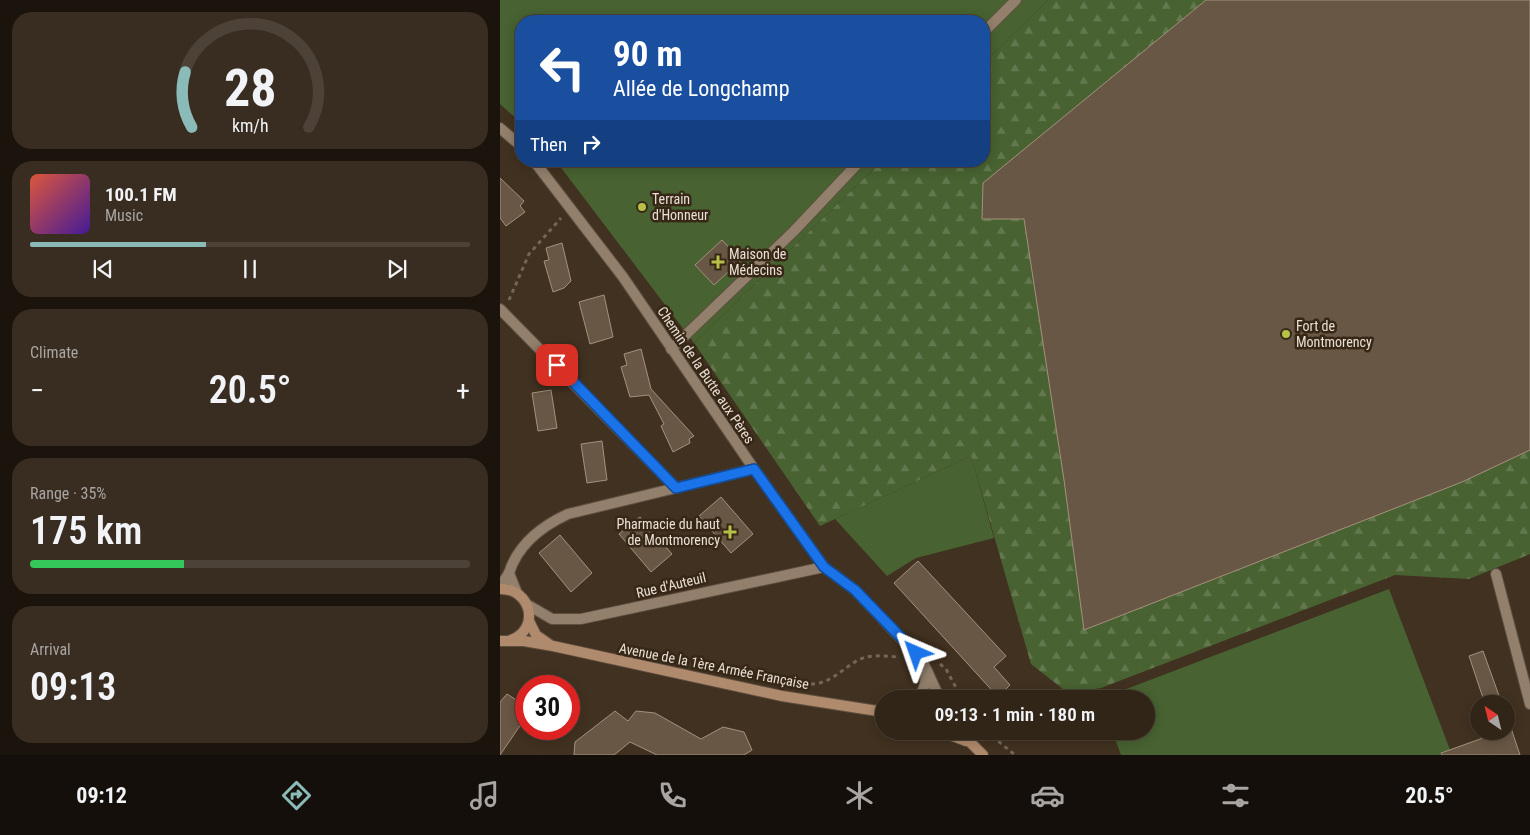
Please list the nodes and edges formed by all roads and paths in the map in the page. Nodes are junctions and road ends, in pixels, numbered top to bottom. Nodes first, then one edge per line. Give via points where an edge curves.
1 (1016, 0) edge
2 (990, 26) edge
3 (500, 128) edge
4 (515, 141) edge
5 (539, 167) edge
6 (854, 167) edge
7 (570, 208) junction
8 (502, 310) edge
9 (672, 349) junction
10 (754, 469) junction
11 (676, 488) junction
12 (824, 567) junction
13 (509, 573) junction
14 (1496, 574) dead end
15 (500, 588) edge
16 (517, 592) junction
17 (528, 605) junction
18 (529, 621) junction
19 (505, 641) edge
20 (553, 646) junction
21 (922, 661) junction
22 (807, 684) dead end
23 (923, 690) edge
24 (936, 690) edge
25 (957, 690) edge
26 (1530, 704) edge
27 (875, 710) edge
28 (997, 740) edge
29 (967, 741) edge
30 (983, 755) edge
31 (1015, 755) edge

1 - 2 street
3 - 4 street
5 - 7 street, Chemin de la Butte aux Pères
6 - 9 street via 794,231
7 - 8 path via 528,254
7 - 9 street, Chemin de la Butte aux Pères via 623,276
8 - 11 street
9 - 10 street, Chemin de la Butte aux Pères
10 - 11 street
10 - 12 street, Chemin de la Butte aux Pères
11 - 13 street via 568,514 544,525 517,554
12 - 17 street, Rue d'Auteuil via 581,620 552,619
12 - 21 street, Chemin de la Butte aux Pères via 855,590
13 - 15 street
13 - 16 street
14 - 26 street
15 - 16 main road
16 - 17 main road
17 - 18 main road
18 - 19 main road, Avenue de la 1ère Armée Française via 520,636
18 - 20 main road, Avenue de la 1ère Armée Française via 536,635
19 - 20 main road, Avenue de la 1ère Armée Française
20 - 27 main road, Avenue de la 1ère Armée Française via 782,696
21 - 22 path via 891,656 866,657 825,681
21 - 23 street via 926,671
21 - 24 street, Chemin de la Butte aux Pères
21 - 25 path via 943,666
28 - 31 path
29 - 30 main road

